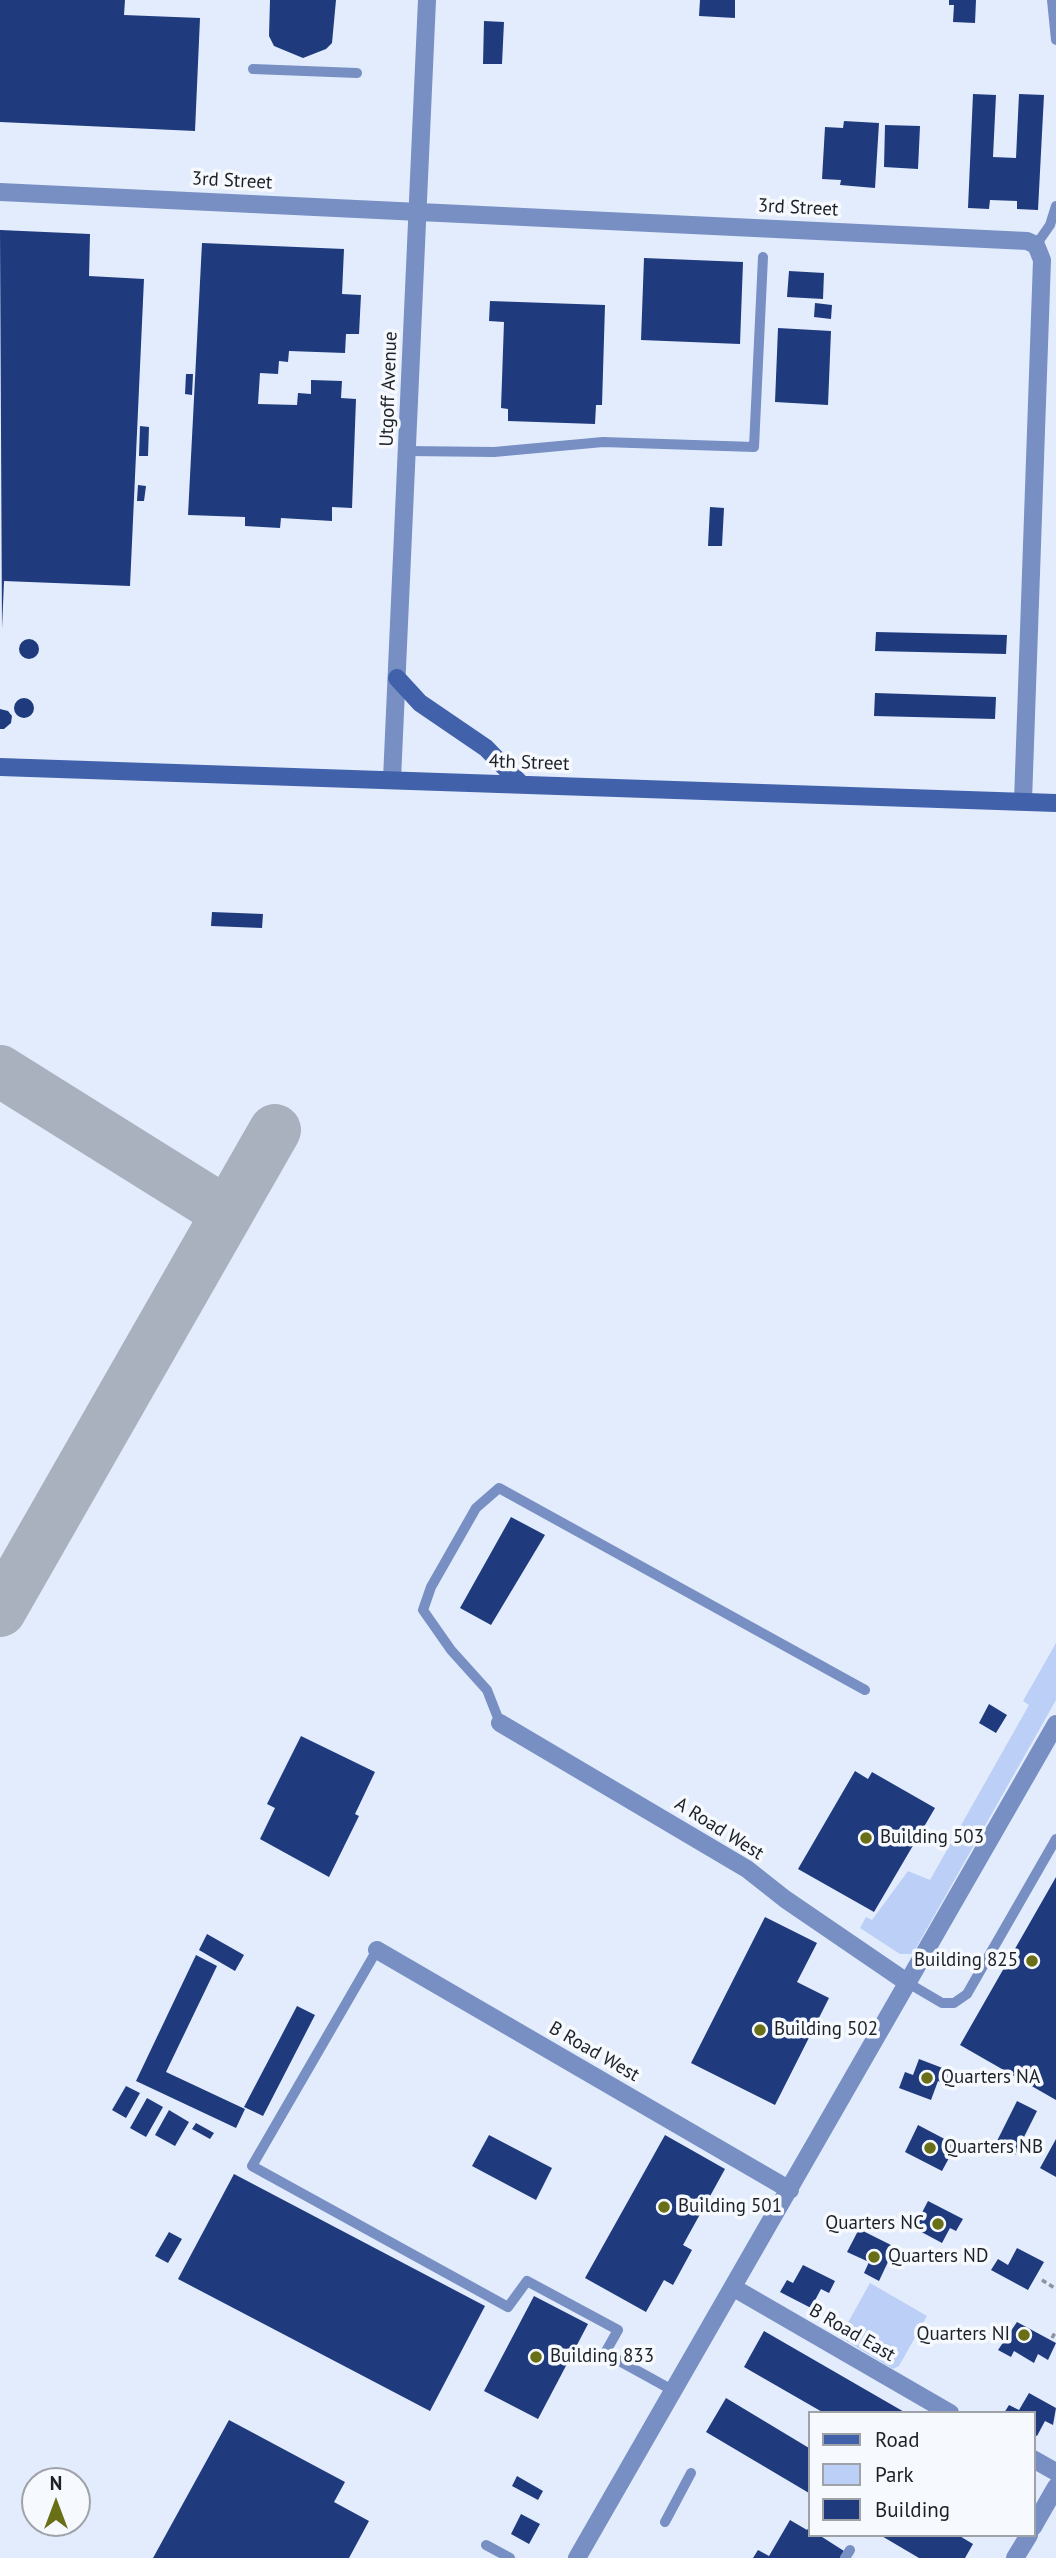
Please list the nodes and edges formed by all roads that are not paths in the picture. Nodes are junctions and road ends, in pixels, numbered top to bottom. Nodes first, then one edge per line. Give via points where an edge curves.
1 (427, 0) edge
2 (1052, 0) edge
3 (1056, 40) edge
4 (253, 69) dead end
5 (358, 73) dead end
6 (0, 192) edge
7 (1056, 206) edge
8 (418, 210) junction
9 (1036, 245) junction
10 (762, 257) dead end
11 (407, 451) junction
12 (397, 678) junction
13 (0, 766) edge
14 (392, 779) junction
15 (520, 783) junction
16 (1023, 801) junction
17 (1056, 803) edge
18 (865, 1690) dead end
19 (500, 1723) joint
20 (1056, 1724) edge
21 (1056, 1839) edge
22 (377, 1950) joint
23 (908, 1983) junction
24 (790, 2190) junction
25 (734, 2288) junction
26 (674, 2392) junction
27 (947, 2411) edge
28 (1035, 2460) edge
29 (1056, 2472) edge
30 (691, 2473) dead end
31 (1056, 2487) edge
32 (665, 2522) dead end
33 (1035, 2524) edge
34 (1027, 2537) edge
35 (486, 2545) dead end
36 (510, 2558) edge
37 (577, 2558) edge
38 (1016, 2558) edge

1 - 8 street, Utgoff Avenue
2 - 3 lane
4 - 5 lane
6 - 8 street, 3rd Street
7 - 9 lane
8 - 9 street, 3rd Street
8 - 11 street, Utgoff Avenue
9 - 16 street via 1042,260
10 - 11 lane via 754,447 603,442 494,453
11 - 12 street, Utgoff Avenue
12 - 14 street, Utgoff Avenue
12 - 15 main road via 420,703 486,748
13 - 14 main road, 4th Street
14 - 15 main road, 4th Street
15 - 16 main road, 4th Street
16 - 17 main road, 4th Street
18 - 19 lane via 499,1488 476,1508 431,1587 423,1610 486,1689
19 - 23 street, A Road West via 747,1869
20 - 23 street
21 - 23 lane via 967,1994 954,2003 942,2003
22 - 24 street, B Road West
22 - 26 lane via 252,2166 508,2307 527,2280 618,2330 605,2353
23 - 24 street
24 - 25 street
25 - 26 street
25 - 27 street, B Road East
26 - 37 street
28 - 29 street
30 - 32 lane
31 - 33 street
34 - 38 street
35 - 36 lane

